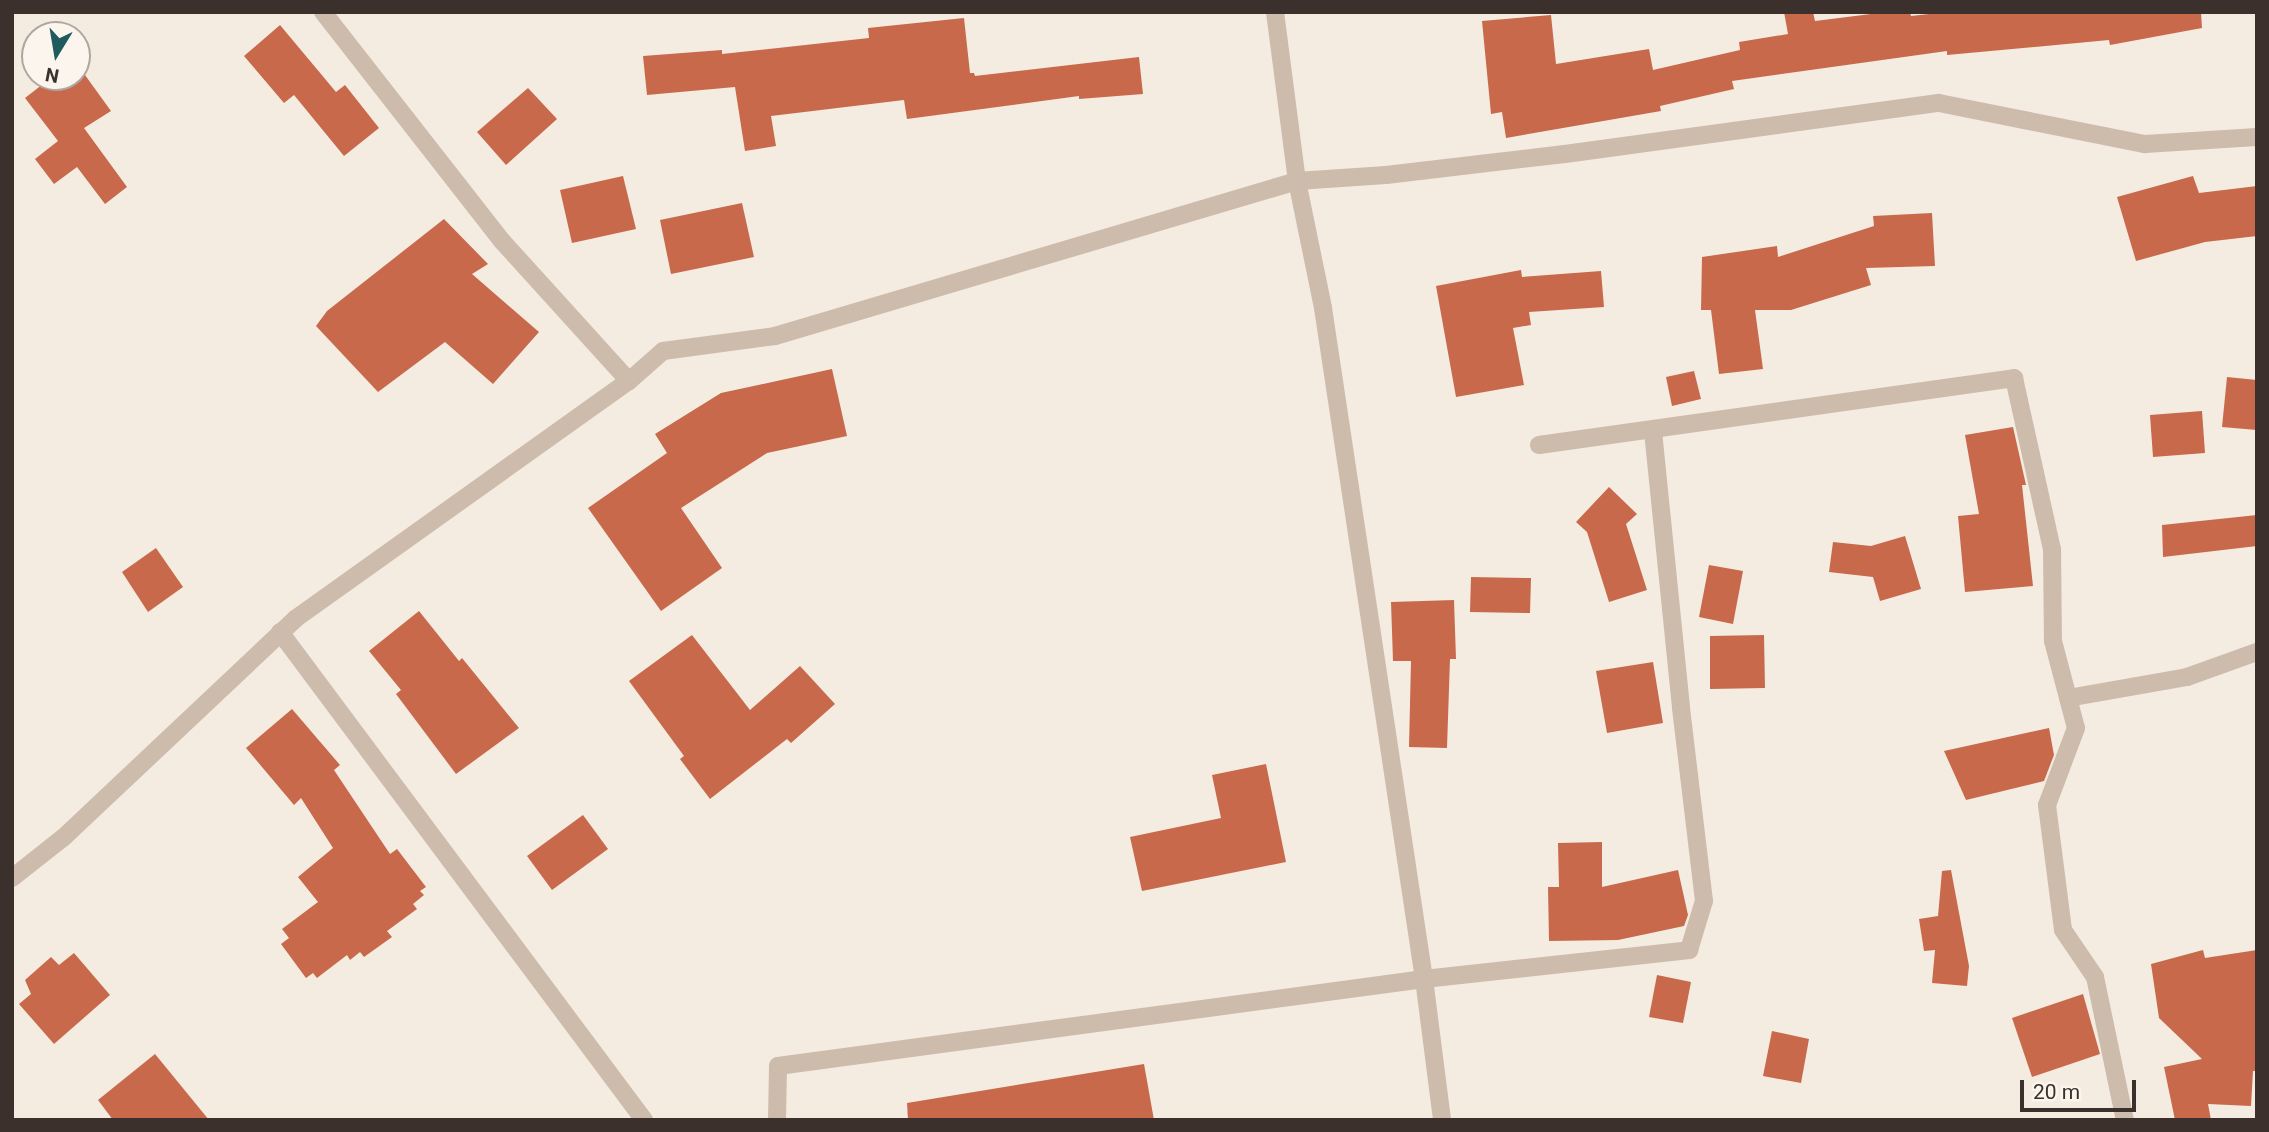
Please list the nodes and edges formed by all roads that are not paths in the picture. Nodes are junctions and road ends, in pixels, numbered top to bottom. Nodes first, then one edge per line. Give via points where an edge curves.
1 (323, 12) edge
2 (1275, 12) edge
3 (2257, 137) edge
4 (1297, 181) junction
5 (629, 381) junction
6 (1653, 429) junction
7 (1539, 445) dead end
8 (280, 632) junction
9 (2257, 652) edge
10 (2068, 698) junction
11 (12, 878) edge
12 (1424, 979) junction
13 (643, 1120) edge
14 (777, 1120) edge
15 (1441, 1120) edge
16 (2125, 1120) edge

1 - 5 street via 502,241
2 - 4 street
3 - 4 street via 2145,144 1939,103 1538,157
4 - 5 street via 775,337 663,351
4 - 12 street via 1323,308
5 - 8 street
6 - 7 street
6 - 10 street via 2014,378 2052,549 2053,641
6 - 12 street via 1704,901 1689,950
8 - 11 street via 64,836
8 - 13 street
9 - 10 street via 2187,677
10 - 16 street via 2076,728 2047,805 2063,930 2095,977
12 - 14 street via 778,1066
12 - 15 street

